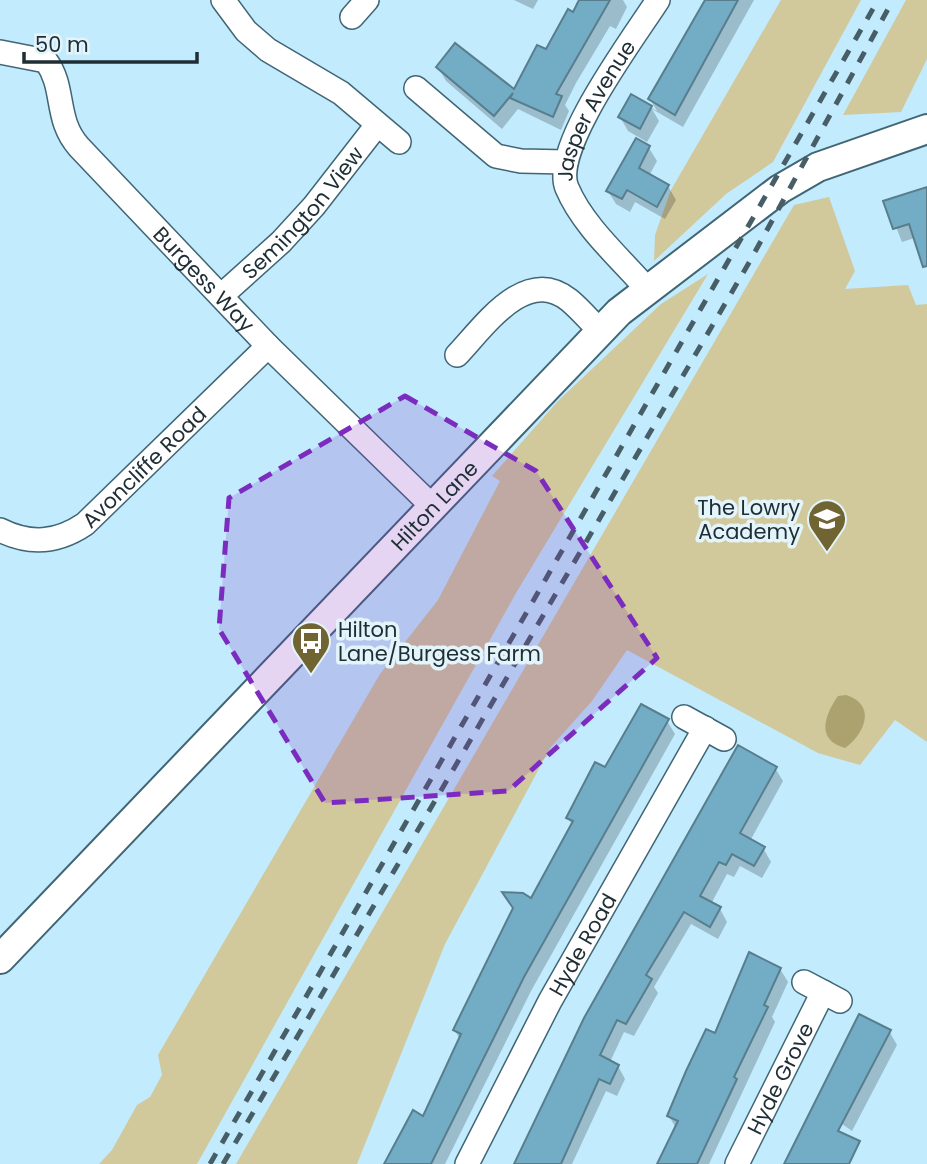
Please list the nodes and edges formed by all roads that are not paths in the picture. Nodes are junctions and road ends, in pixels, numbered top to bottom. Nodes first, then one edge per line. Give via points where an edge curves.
1 (223, 0) edge
2 (367, 0) edge
3 (658, 0) edge
4 (352, 17) dead end
5 (0, 52) edge
6 (416, 88) dead end
7 (377, 125) junction
8 (927, 130) edge
9 (399, 142) dead end
10 (566, 162) junction
11 (647, 289) junction
12 (221, 296) junction
13 (600, 331) junction
14 (268, 345) junction
15 (457, 355) dead end
16 (432, 506) junction
17 (0, 530) edge
18 (684, 717) dead end
19 (0, 959) edge
20 (822, 992) dead end
21 (467, 1164) edge
22 (737, 1164) edge

1 - 7 street, Semington View via 246,31 268,50 341,93
2 - 4 street
3 - 10 street, Jasper Avenue via 576,129
5 - 12 street, Burgess Way via 46,61 56,81 69,136
6 - 10 street via 496,156
7 - 9 street, Semington View
7 - 12 street, Semington View via 289,233
8 - 11 street, Hilton Lane via 808,172
10 - 11 street, Jasper Avenue via 566,187 588,222
11 - 13 street, Hilton Lane
12 - 14 street, Burgess Way
13 - 15 street via 567,299 551,293 525,293 508,302
13 - 16 street, Hilton Lane
14 - 16 street, Burgess Way
14 - 17 street, Avoncliffe Road via 85,524 55,539 36,541
16 - 19 street, Hilton Lane
18 - 21 street, Hyde Road via 715,734 550,1000
20 - 22 street, Hyde Grove

